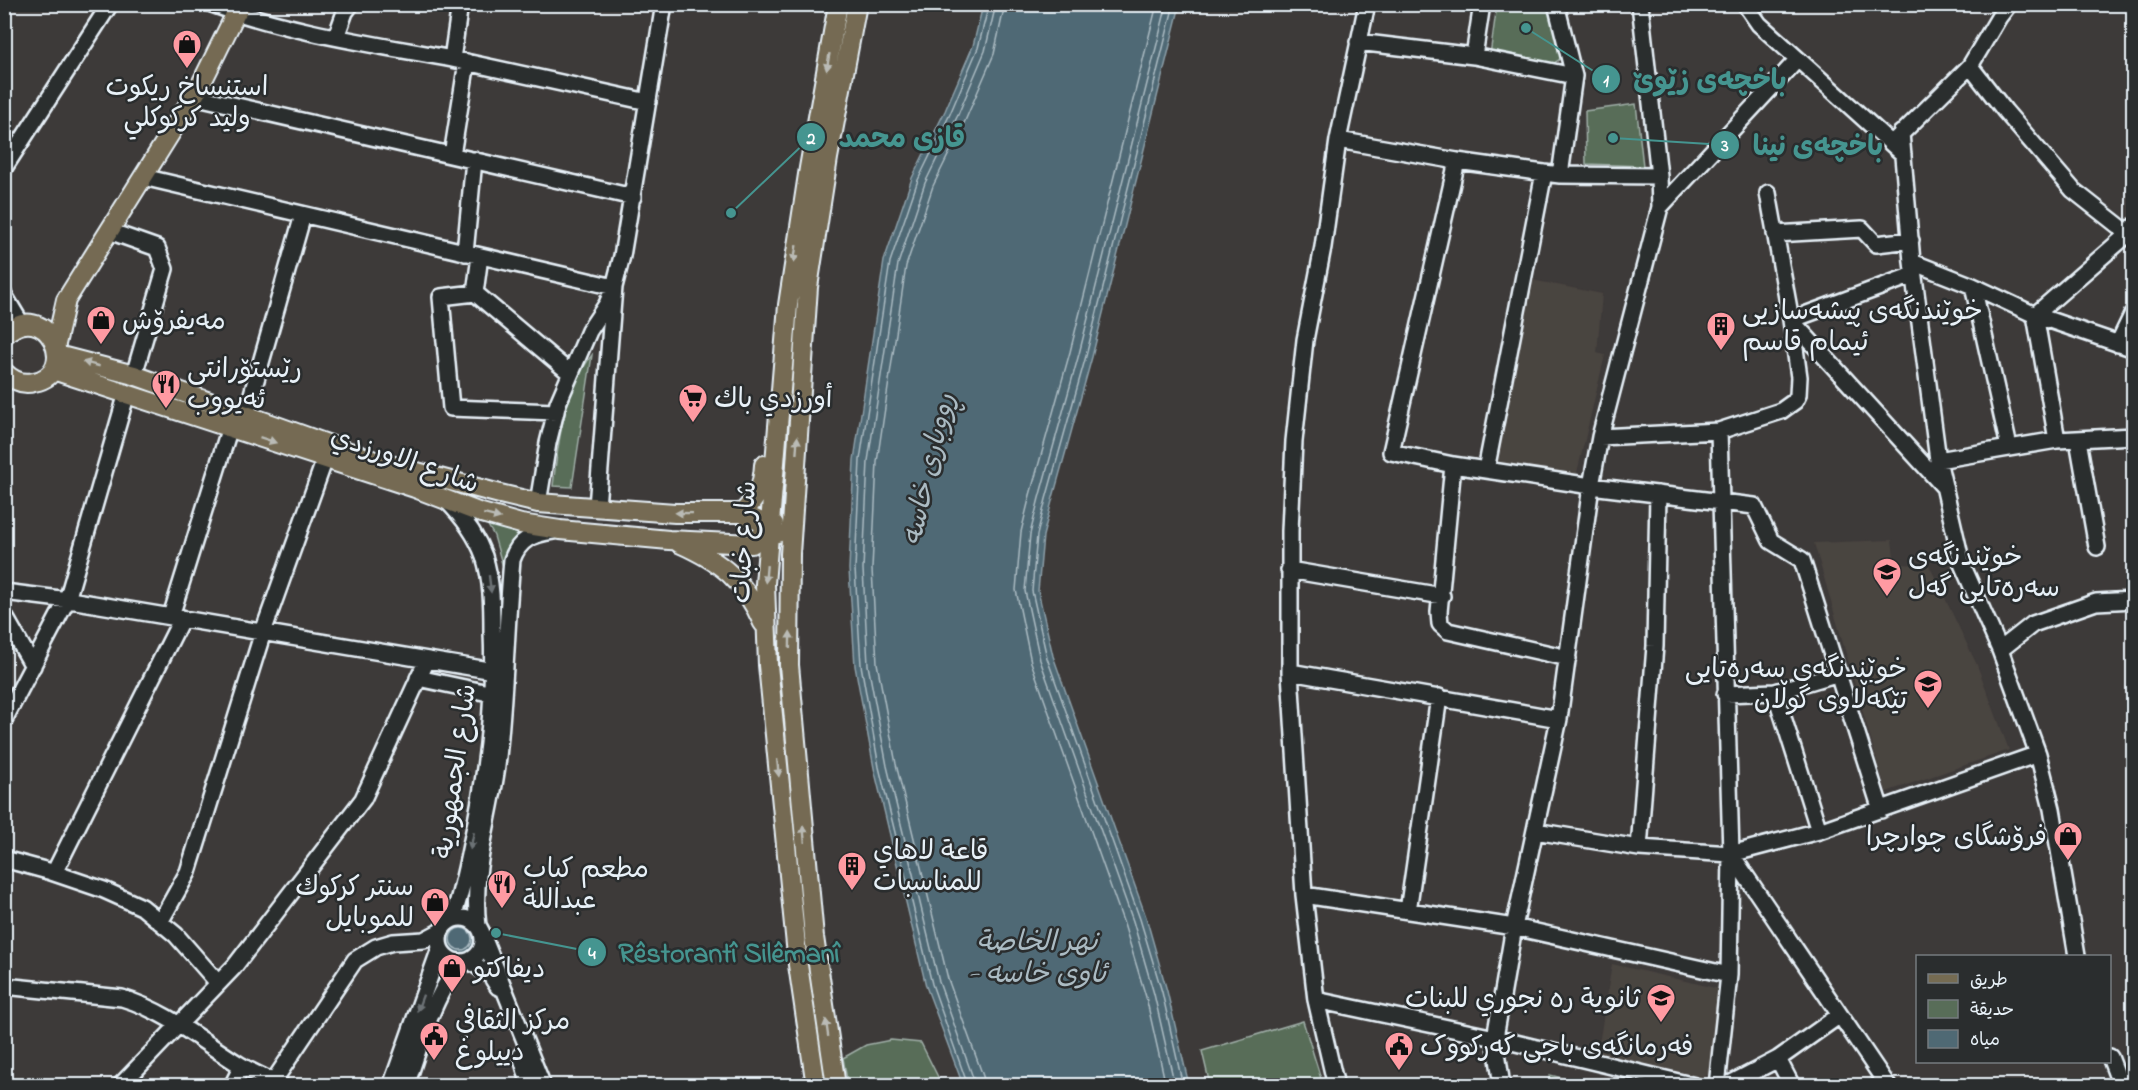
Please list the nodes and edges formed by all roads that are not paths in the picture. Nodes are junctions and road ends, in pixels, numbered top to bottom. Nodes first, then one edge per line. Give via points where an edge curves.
1 (110, 4) edge
2 (213, 4) edge
3 (351, 4) edge
4 (460, 4) edge
5 (664, 4) edge
6 (838, 4) edge
7 (857, 4) edge
8 (1367, 4) edge
9 (1482, 4) edge
10 (1556, 4) edge
11 (1640, 4) edge
12 (1746, 4) edge
13 (2007, 5) edge
14 (239, 9) edge
15 (336, 37) junction
16 (1358, 42) junction
17 (1474, 56) junction
18 (452, 59) junction
19 (1798, 59) junction
20 (467, 62) junction
21 (1971, 66) junction
22 (1574, 76) junction
23 (194, 96) junction
24 (648, 102) junction
25 (1896, 138) junction
26 (1338, 140) junction
27 (452, 155) junction
28 (474, 160) junction
29 (1457, 161) junction
30 (4, 168) edge
31 (1552, 174) junction
32 (1659, 176) junction
33 (142, 177) junction
34 (1768, 193) dead end
35 (633, 197) junction
36 (1660, 207) junction
37 (303, 215) junction
38 (109, 231) junction
39 (2132, 233) edge
40 (1775, 234) junction
41 (1911, 240) junction
42 (472, 255) junction
43 (1913, 268) junction
44 (1973, 286) junction
45 (614, 287) junction
46 (475, 293) junction
47 (4, 294) edge
48 (66, 300) junction
49 (2133, 311) edge
50 (2035, 315) junction
51 (1791, 320) junction
52 (28, 325) junction
53 (4, 335) edge
54 (2118, 344) junction
55 (2133, 349) edge
56 (55, 356) junction
57 (782, 369) junction
58 (4, 372) edge
59 (570, 373) junction
60 (134, 375) junction
61 (24, 383) junction
62 (4, 391) edge
63 (127, 393) junction
64 (556, 412) junction
65 (246, 415) junction
66 (230, 426) junction
67 (1719, 431) junction
68 (2133, 436) edge
69 (1600, 437) junction
70 (2057, 440) junction
71 (2078, 440) junction
72 (2008, 447) junction
73 (325, 459) junction
74 (1938, 460) junction
75 (1454, 465) junction
76 (1486, 470) junction
77 (1591, 486) junction
78 (1943, 486) junction
79 (1658, 494) junction
80 (443, 498) junction
81 (1720, 501) junction
82 (538, 503) junction
83 (784, 506) junction
84 (597, 507) junction
85 (620, 509) junction
86 (742, 513) junction
87 (770, 527) junction
88 (560, 530) junction
89 (620, 535) junction
90 (669, 540) junction
91 (760, 547) junction
92 (2097, 547) dead end
93 (789, 550) junction
94 (1289, 570) junction
95 (4, 592) edge
96 (1442, 596) junction
97 (67, 600) junction
98 (2133, 600) edge
99 (4, 615) edge
100 (177, 617) junction
101 (766, 629) junction
102 (263, 632) junction
103 (2000, 650) junction
104 (1568, 658) junction
105 (427, 660) junction
106 (33, 666) junction
107 (494, 671) junction
108 (1290, 672) junction
109 (1839, 674) junction
110 (418, 678) junction
111 (1775, 692) junction
112 (493, 694) junction
113 (1725, 694) junction
114 (1439, 697) junction
115 (1559, 719) junction
116 (4, 720) edge
117 (2038, 754) junction
118 (1881, 810) junction
119 (1535, 831) junction
120 (1819, 831) junction
121 (1639, 848) junction
122 (1731, 854) junction
123 (4, 859) edge
124 (54, 873) junction
125 (1304, 895) junction
126 (1408, 911) junction
127 (452, 920) junction
128 (160, 922) junction
129 (1514, 927) junction
130 (441, 932) junction
131 (481, 932) junction
132 (440, 948) junction
133 (2077, 955) edge
134 (466, 962) junction
135 (1730, 975) junction
136 (218, 983) junction
137 (4, 986) edge
138 (1316, 1000) junction
139 (1840, 1015) junction
140 (178, 1023) junction
141 (1495, 1038) junction
142 (1778, 1059) junction
143 (2111, 1062) edge
144 (242, 1066) junction
145 (278, 1084) edge
146 (120, 1086) edge
147 (232, 1086) edge
148 (391, 1086) edge
149 (406, 1086) edge
150 (530, 1086) edge
151 (543, 1086) edge
152 (816, 1086) edge
153 (836, 1086) edge
154 (1336, 1086) edge
155 (1502, 1086) edge
156 (1695, 1086) edge
157 (1717, 1086) edge
158 (1726, 1086) edge
159 (1792, 1086) edge
160 (1888, 1086) edge
161 (2121, 1086) edge

1 - 30 street
2 - 14 street
3 - 15 street
4 - 18 street
5 - 24 street
6 -> 57 main road, شارع خبات via 794,262
83 -> 7 main road, شارع خبات via 808,287
8 - 16 street
9 - 17 street
10 - 22 street
11 - 32 street
12 - 19 street via 1759,24
13 - 21 street
14 - 15 street
14 - 23 main road
15 - 18 street
16 - 17 street
16 - 26 street
17 - 22 street
18 - 20 street
19 - 25 street
19 - 36 street
20 - 24 street
20 - 27 street
21 - 25 street
21 - 39 street via 2073,190
22 - 31 street
23 - 27 street
23 - 33 main road
24 - 35 street
25 - 41 street via 1903,154
26 - 29 street
26 - 94 street via 1305,340 1294,441
27 - 28 street
28 - 35 street
28 - 42 street
29 - 31 street
29 - 75 street via 1391,452
31 - 32 street
31 - 76 street
32 - 36 street
33 - 37 street
33 - 38 main road
34 - 40 street
35 - 45 street
36 - 69 street
37 - 42 street
37 - 65 street
38 - 48 main road
38 - 60 street via 157,248 165,269
39 - 50 street
40 - 41 street via 1862,229 1876,244
40 - 51 street
41 - 43 street
42 - 45 street
42 - 46 street
43 - 44 street
43 - 51 street
43 - 74 street
44 - 50 street
44 - 72 street
45 - 59 street
45 - 84 street
46 - 59 street
46 - 64 street via 441,297 451,408
47 - 52 street
48 - 52 main road
48 - 56 main road
49 - 54 street
50 - 54 street
50 - 70 street
51 - 67 street via 1799,377 1795,401 1781,411
51 - 78 street
52 - 53 main road via 15,327
52 - 56 main road via 50,334
54 - 55 street
60 -> 56 main road, شارع الاورزدي
56 - 61 main road via 40,381
56 - 63 main road, شارع الاورزدي
57 - 83 main road, شارع خبات
57 - 86 main road via 768,413 760,490
58 - 61 main road
59 - 64 street
60 - 65 main road, شارع الاورزدي
61 - 62 main road
63 - 66 main road, شارع الاورزدي
63 - 97 street
64 - 82 street
65 - 82 main road, شارع الاورزدي via 375,461
66 -> 73 main road, شارع الاورزدي
66 - 100 street
67 - 69 street
67 - 81 street
68 - 71 street
69 - 77 street
70 - 71 street
70 - 72 street
71 - 92 street
72 - 74 street
73 - 80 main road, شارع الاورزدي
73 - 102 street
74 - 78 street
75 - 76 street
75 - 96 street
76 - 77 street
77 - 79 street
77 - 104 street
78 - 103 street via 1962,564
79 - 81 street
79 - 121 street via 1655,646
80 -> 88 main road, شارع الاورزدي via 478,513
80 -> 107 street, شارع الجمهورية via 468,524 488,571
81 - 109 street via 1754,506 1771,541 1802,560
81 - 113 street
82 - 84 main road, شارع الاورزدي
83 - 87 main road, شارع خبات
83 - 93 main road, شارع خبات
84 - 85 main road, شارع الاورزدي
86 -> 85 main road, شارع الاورزدي
85 - 89 main road
86 - 87 main road
87 - 91 main road
87 - 93 main road
88 - 89 main road, شارع الاورزدي
88 - 131 street, شارع الجمهورية via 530,536 518,546 512,560 499,753 477,883
89 - 90 main road, شارع الاورزدي
90 - 91 main road, شارع الاورزدي
90 - 101 main road via 706,556 734,577 748,593
91 - 93 main road, شارع الاورزدي via 777,543
91 -> 101 main road, شارع خبات
153 -> 93 main road, شارع خبات via 814,937 789,664
94 - 96 street
94 - 108 street
95 - 97 street
96 - 104 street via 1440,624 1448,631
97 - 100 street
97 - 106 street
98 - 103 street via 2096,602 2033,624
99 - 106 street
100 - 102 street
100 - 124 street
101 -> 152 main road, شارع خبات via 798,965
102 - 105 street
102 - 128 street via 188,872
103 - 117 street
104 - 115 street
105 - 107 street
105 - 110 street
106 - 116 street
107 - 112 street, شارع الجمهورية
108 - 114 street
108 - 125 street
109 - 111 street
109 - 118 street
110 - 112 street
110 - 136 street via 363,798 234,968
111 - 113 street
111 - 120 street
112 -> 127 street, شارع الجمهورية via 480,804
113 - 122 street
114 - 115 street
114 - 126 street
115 - 119 street
117 - 118 street
117 - 133 street via 2054,820
118 - 120 street
119 - 121 street
119 - 129 street
120 - 122 street
121 - 122 street
122 - 135 street
122 - 139 street
123 - 124 street
124 - 128 street via 142,907
125 - 126 street
125 - 138 street
126 - 129 street
127 - 130 street
127 - 131 street via 466,918
128 - 136 street
129 - 135 street
129 - 141 street
130 - 132 street
130 - 145 street via 424,940 376,946 355,960
131 - 134 street via 480,952
131 - 151 street
132 - 134 street via 449,959
132 -> 148 street
134 - 149 street via 455,969 444,985
134 - 150 street via 496,983
135 - 157 street
136 - 140 street
137 - 140 street via 122,998
138 - 141 street
138 - 154 street
139 - 142 street
139 - 160 street
140 - 144 street
140 - 146 street
141 - 155 street
141 - 156 street
142 - 158 street
142 - 159 street
143 - 161 street
144 - 145 street
144 - 147 street

